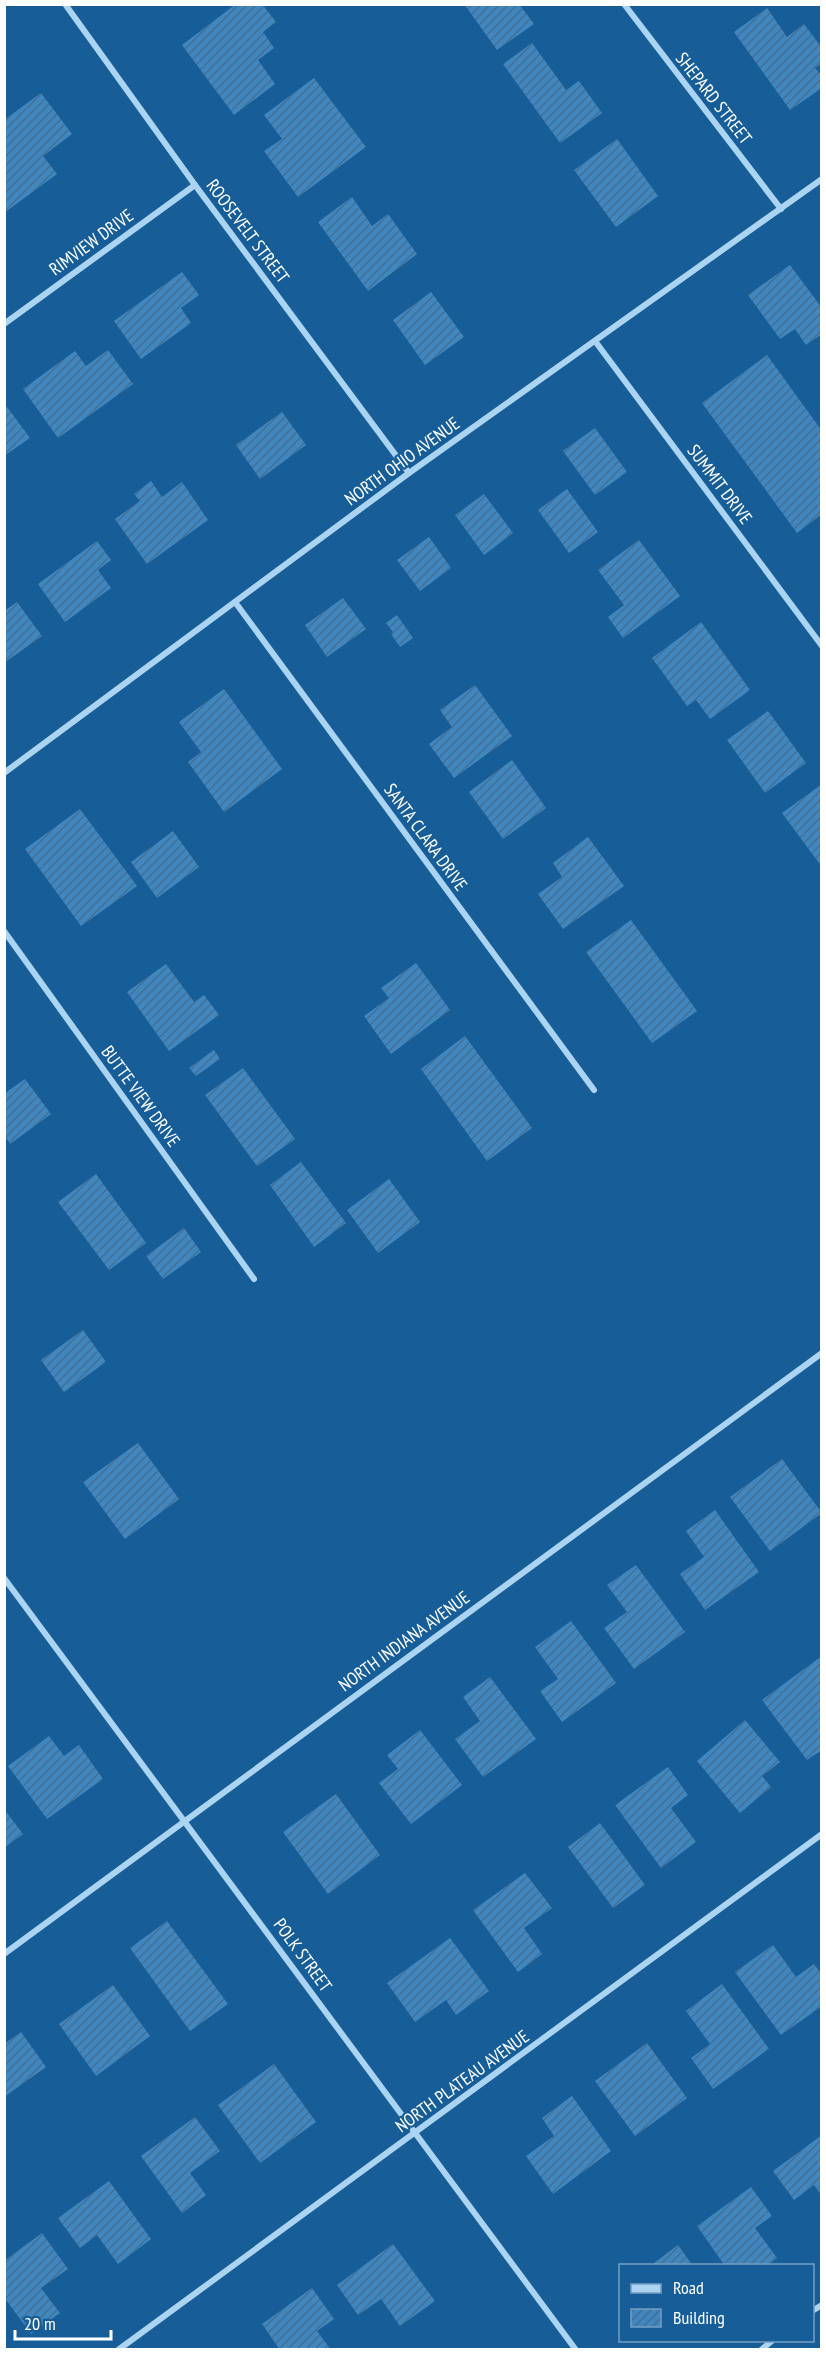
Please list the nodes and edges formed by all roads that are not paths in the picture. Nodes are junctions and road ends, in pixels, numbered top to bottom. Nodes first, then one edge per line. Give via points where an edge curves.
1 (65, 4) edge
2 (624, 4) edge
3 (822, 179) edge
4 (195, 184) junction
5 (781, 209) junction
6 (4, 324) edge
7 (595, 341) junction
8 (409, 473) junction
9 (235, 602) junction
10 (822, 646) edge
11 (4, 772) edge
12 (4, 931) edge
13 (594, 1089) dead end
14 (254, 1279) dead end
15 (822, 1353) edge
16 (4, 1578) edge
17 (186, 1821) junction
18 (822, 1834) edge
19 (4, 1954) edge
20 (415, 2134) junction
21 (118, 2349) edge
22 (576, 2349) edge

1 - 4 street, ROOSEVELT STREET
2 - 5 street, SHEPARD STREET
3 - 5 street, NORTH OHIO AVENUE
4 - 6 street, RIMVIEW DRIVE
4 - 8 street, ROOSEVELT STREET
5 - 7 street, NORTH OHIO AVENUE
7 - 8 street, NORTH OHIO AVENUE
7 - 10 street, SUMMIT DRIVE
8 - 9 street, NORTH OHIO AVENUE
9 - 11 street, NORTH OHIO AVENUE
9 - 13 street, SANTA CLARA DRIVE
12 - 14 street, BUTTE VIEW DRIVE
15 - 17 street, NORTH INDIANA AVENUE
16 - 17 street, POLK STREET
17 - 19 street, NORTH INDIANA AVENUE
17 - 20 street, POLK STREET
18 - 20 street, NORTH PLATEAU AVENUE
20 - 21 street, NORTH PLATEAU AVENUE
20 - 22 street, POLK STREET

